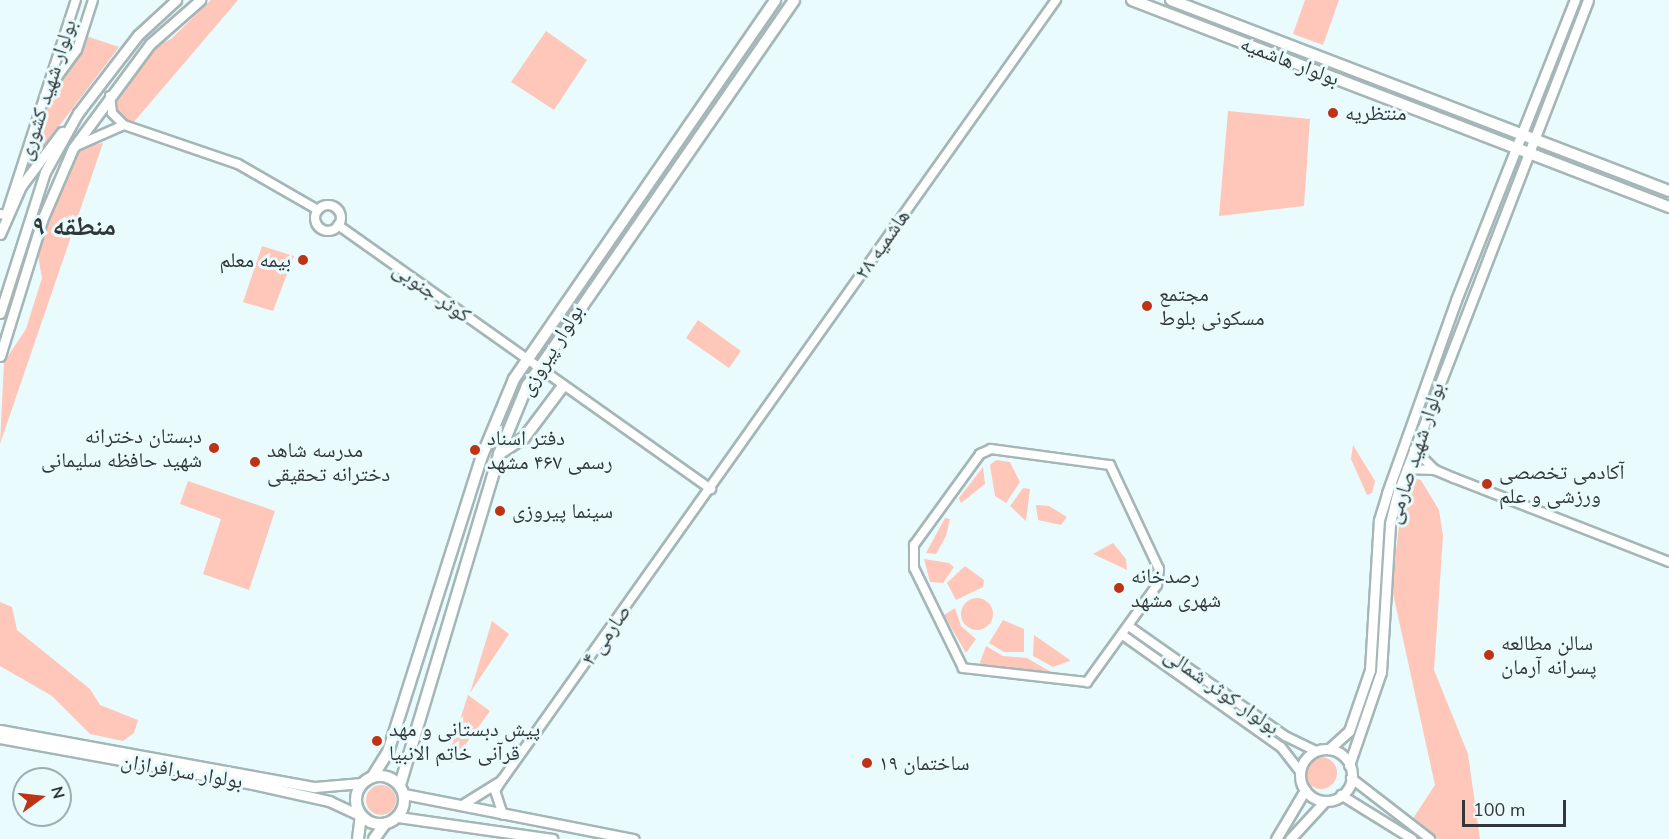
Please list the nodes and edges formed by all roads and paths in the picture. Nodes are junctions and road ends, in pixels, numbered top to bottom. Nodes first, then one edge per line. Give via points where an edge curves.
1 (76, 0) edge
2 (93, 0) edge
3 (176, 0) edge
4 (200, 0) edge
5 (775, 0) edge
6 (794, 0) edge
7 (1056, 0) edge
8 (1132, 0) edge
9 (1172, 0) edge
10 (1575, 0) edge
11 (1588, 0) edge
12 (62, 45) junction
13 (77, 50) junction
14 (1308, 51) junction
15 (1301, 66) junction
16 (111, 90) junction
17 (45, 96) junction
18 (78, 113) junction
19 (124, 125) junction
20 (1520, 134) junction
21 (1531, 139) junction
22 (1515, 147) junction
23 (73, 148) junction
24 (1526, 152) junction
25 (1669, 191) edge
26 (1669, 207) edge
27 (318, 210) junction
28 (3, 215) edge
29 (338, 225) junction
30 (0, 234) edge
31 (0, 314) edge
32 (1446, 326) junction
33 (1457, 330) junction
34 (0, 356) edge
35 (525, 359) junction
36 (536, 367) junction
37 (563, 386) junction
38 (1414, 449) junction
39 (499, 454) junction
40 (1407, 469) junction
41 (1435, 470) junction
42 (711, 489) junction
43 (1669, 562) edge
44 (1130, 627) junction
45 (1124, 636) junction
46 (0, 730) edge
47 (0, 738) edge
48 (1329, 749) junction
49 (1316, 751) junction
50 (1350, 765) junction
51 (1300, 771) junction
52 (373, 776) junction
53 (1351, 778) junction
54 (502, 780) junction
55 (362, 783) junction
56 (402, 790) junction
57 (1305, 790) junction
58 (1341, 795) junction
59 (1325, 801) junction
60 (461, 806) junction
61 (503, 815) junction
62 (361, 816) junction
63 (398, 817) junction
64 (384, 824) junction
65 (358, 839) edge
66 (374, 839) edge
67 (552, 839) edge
68 (634, 839) edge
69 (1276, 839) edge
70 (1290, 839) edge
71 (1412, 839) edge
72 (1430, 839) edge

1 - 12 street, بولوار شهید کشوری
2 - 13 street, بولوار شهید کشوری
3 - 18 main road via 138,35
4 - 16 main road via 150,44
5 - 35 main road, بولوار پیروزی
6 - 36 main road, بولوار پیروزی
7 - 42 street, هاشمیه ۲۸
8 - 15 main road, بولوار هاشمیه
9 - 14 main road, بولوار هاشمیه
10 - 20 main road
11 - 21 main road
12 - 13 street via 68,52
12 - 17 street, بولوار شهید کشوری
13 - 17 street, بولوار شهید کشوری
14 - 15 main road
14 - 20 main road, بولوار هاشمیه
15 - 22 main road, بولوار هاشمیه
16 - 19 street via 112,113
16 - 23 main road
17 - 28 street, بولوار شهید کشوری
18 - 28 main road via 32,170
18 - 31 main road via 45,172
19 - 23 street via 98,132
19 - 27 street via 238,164
20 - 21 main road, بولوار هاشمیه
20 - 22 main road, بولوار شهید صارمی
21 - 24 main road, بولوار شهید صارمی
21 - 25 main road
22 - 24 main road, بولوار هاشمیه
22 - 32 main road, بولوار شهید صارمی
23 - 34 main road via 42,220
24 - 26 main road
24 - 33 main road, بولوار شهید صارمی
27 - 29 street via 335,207
27 - 29 street via 320,228
28 - 30 main road
29 - 35 street, کوثر جنوبی
32 - 33 main road
32 - 48 main road, بولوار شهید صارمی via 1379,520 1377,616 1366,688 1349,730
33 - 38 main road, بولوار شهید صارمی
35 - 36 street, کوثر جنوبی
35 - 52 main road, بولوار پیروزی via 482,456 388,752
36 - 37 street
36 - 39 main road, بولوار پیروزی
37 - 39 main road via 524,438
37 - 42 street
38 - 40 main road, بولوار شهید صارمی
38 - 41 street
39 - 56 main road, بولوار پیروزی
40 - 41 street
40 - 50 main road, بولوار شهید صارمی via 1390,523 1381,672
41 - 43 street
42 - 54 street, صارمی ۴
44 - 45 street
44 - 45 street via 1157,585 1159,569 1110,465 991,449 980,454 911,555 960,665 981,674 1087,682
44 - 49 street, بولوار کوثر شمالی via 1285,736
45 - 51 street, بولوار کوثر شمالی via 1281,747
46 - 55 main road, بولوار سرافرازان via 315,787
47 - 62 main road, بولوار سرافرازان via 253,784 329,801
48 - 49 main road
48 - 50 main road
49 - 51 main road
50 - 53 main road
51 - 57 main road
52 - 55 main road
52 - 56 main road via 387,777
53 - 58 main road
53 - 72 street
54 - 60 street
54 - 61 street via 495,791
55 - 62 main road via 356,795
56 - 60 main road
56 - 63 main road
57 - 59 main road
57 - 69 main road
58 - 59 main road
58 - 71 street
59 - 70 main road
60 - 61 main road
61 - 68 main road
62 - 64 main road
62 - 65 main road
63 - 64 main road
63 - 67 main road
64 - 66 main road

